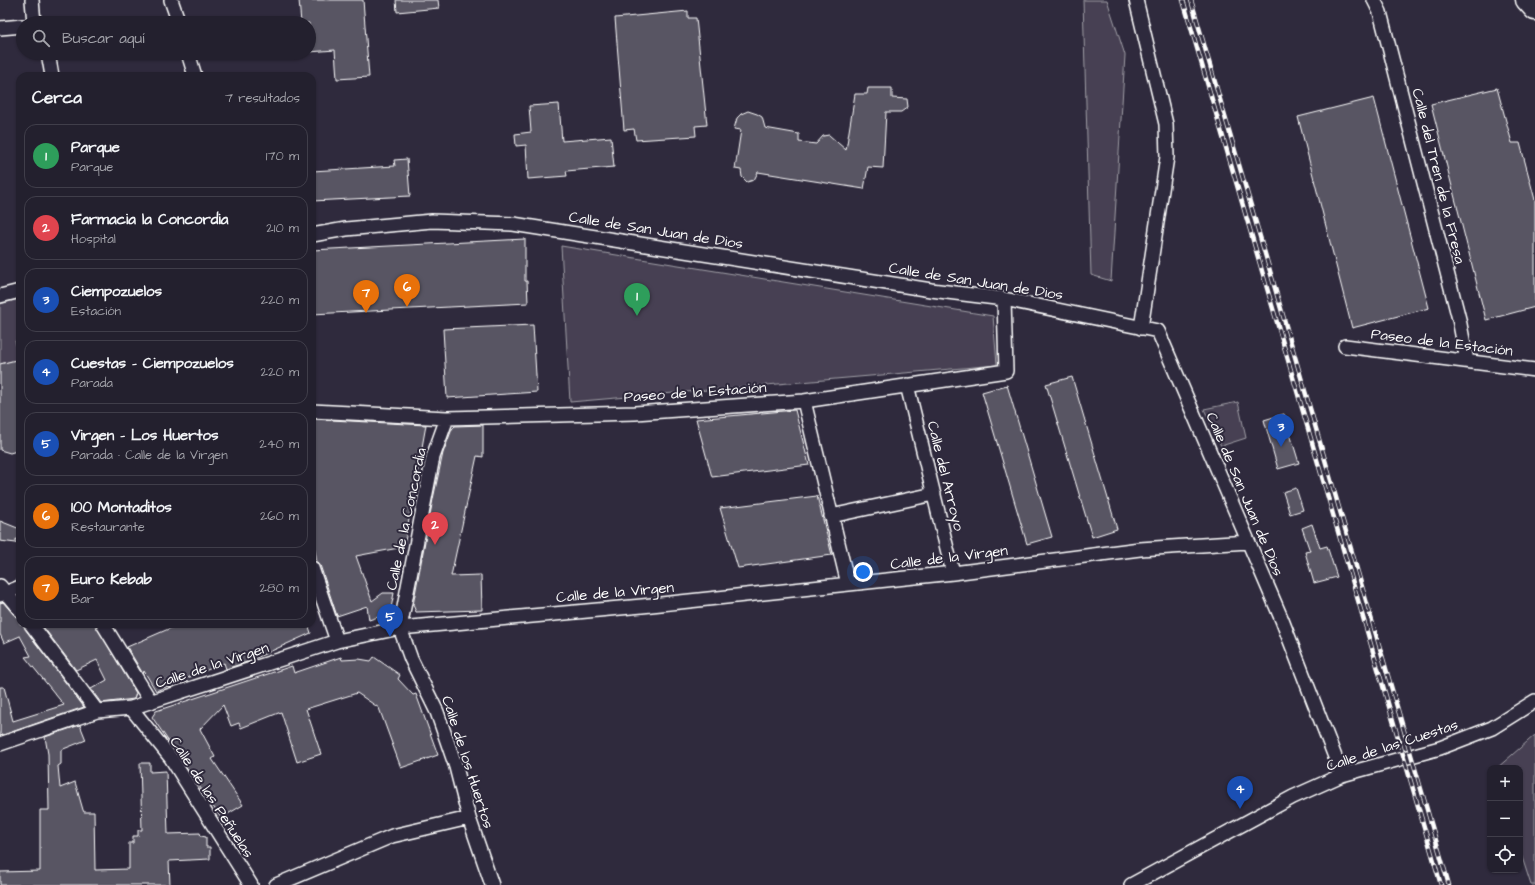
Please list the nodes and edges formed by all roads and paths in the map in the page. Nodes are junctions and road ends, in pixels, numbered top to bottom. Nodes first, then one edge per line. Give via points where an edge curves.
1 (32, 0) edge
2 (171, 0) edge
3 (1136, 0) edge
4 (1374, 0) edge
5 (1526, 0) edge
6 (1535, 10) edge
7 (33, 16) edge
8 (176, 16) edge
9 (16, 27) edge
10 (0, 28) edge
11 (49, 60) edge
12 (190, 60) edge
13 (51, 72) edge
14 (194, 72) edge
15 (316, 234) edge
16 (16, 291) edge
17 (0, 296) edge
18 (1004, 299) junction
19 (1141, 328) junction
20 (1345, 346) dead end
21 (1467, 361) junction
22 (1535, 370) edge
23 (907, 385) junction
24 (804, 401) junction
25 (316, 411) edge
26 (447, 418) junction
27 (934, 494) junction
28 (832, 516) junction
29 (1248, 542) junction
30 (953, 573) junction
31 (316, 580) edge
32 (848, 584) junction
33 (16, 588) edge
34 (2, 591) edge
35 (16, 606) edge
36 (34, 628) edge
37 (105, 628) edge
38 (400, 628) junction
39 (337, 641) junction
40 (1535, 701) edge
41 (151, 702) junction
42 (131, 708) junction
43 (97, 711) junction
44 (0, 744) edge
45 (1342, 775) junction
46 (469, 818) junction
47 (251, 885) edge
48 (276, 885) edge
49 (492, 885) edge
50 (1132, 885) edge

1 - 7 street
2 - 8 street
3 - 19 street via 1166,124 1167,157
4 - 21 street, Calle del Tren de la Fresa via 1380,12 1457,311
5 - 6 main road
9 - 10 street
11 - 13 street
12 - 14 street
15 - 18 street, Calle de San Juan de Dios via 432,221 513,224
16 - 17 street
18 - 19 street, Calle de San Juan de Dios
18 - 23 street, Paseo de la Estación via 1006,371
19 - 29 street, Calle de San Juan de Dios via 1158,331
20 - 21 street, Paseo de la Estación
21 - 22 street, Paseo de la Estación
23 - 24 street, Paseo de la Estación
23 - 27 street, Calle del Arroyo
24 - 26 street, Paseo de la Estación via 635,413
24 - 28 street
25 - 26 street, Paseo de la Estación
26 - 38 street, Calle de la Concordia via 433,458
27 - 28 street
27 - 30 street, Calle del Arroyo
28 - 32 street
29 - 30 street, Calle de la Virgen via 1140,549
29 - 45 street, Calle de San Juan de Dios
30 - 32 street, Calle de la Virgen
31 - 39 street
32 - 38 street, Calle de la Virgen
33 - 34 street
34 - 35 street
36 - 43 street
37 - 41 street
38 - 39 street, Calle de la Virgen
38 - 46 street, Calle de los Huertos via 411,659 437,712 456,767
39 - 41 street, Calle de la Virgen
40 - 45 street, Calle de las Cuestas via 1492,728 1440,748
41 - 42 street, Calle de la Virgen
42 - 43 street, Calle de la Virgen
42 - 47 street, Calle de las Peñuelas via 171,758
43 - 44 street, Calle de la Virgen
45 - 50 street, Calle de las Cuestas via 1293,797
46 - 48 street via 392,836
46 - 49 street, Calle de los Huertos

